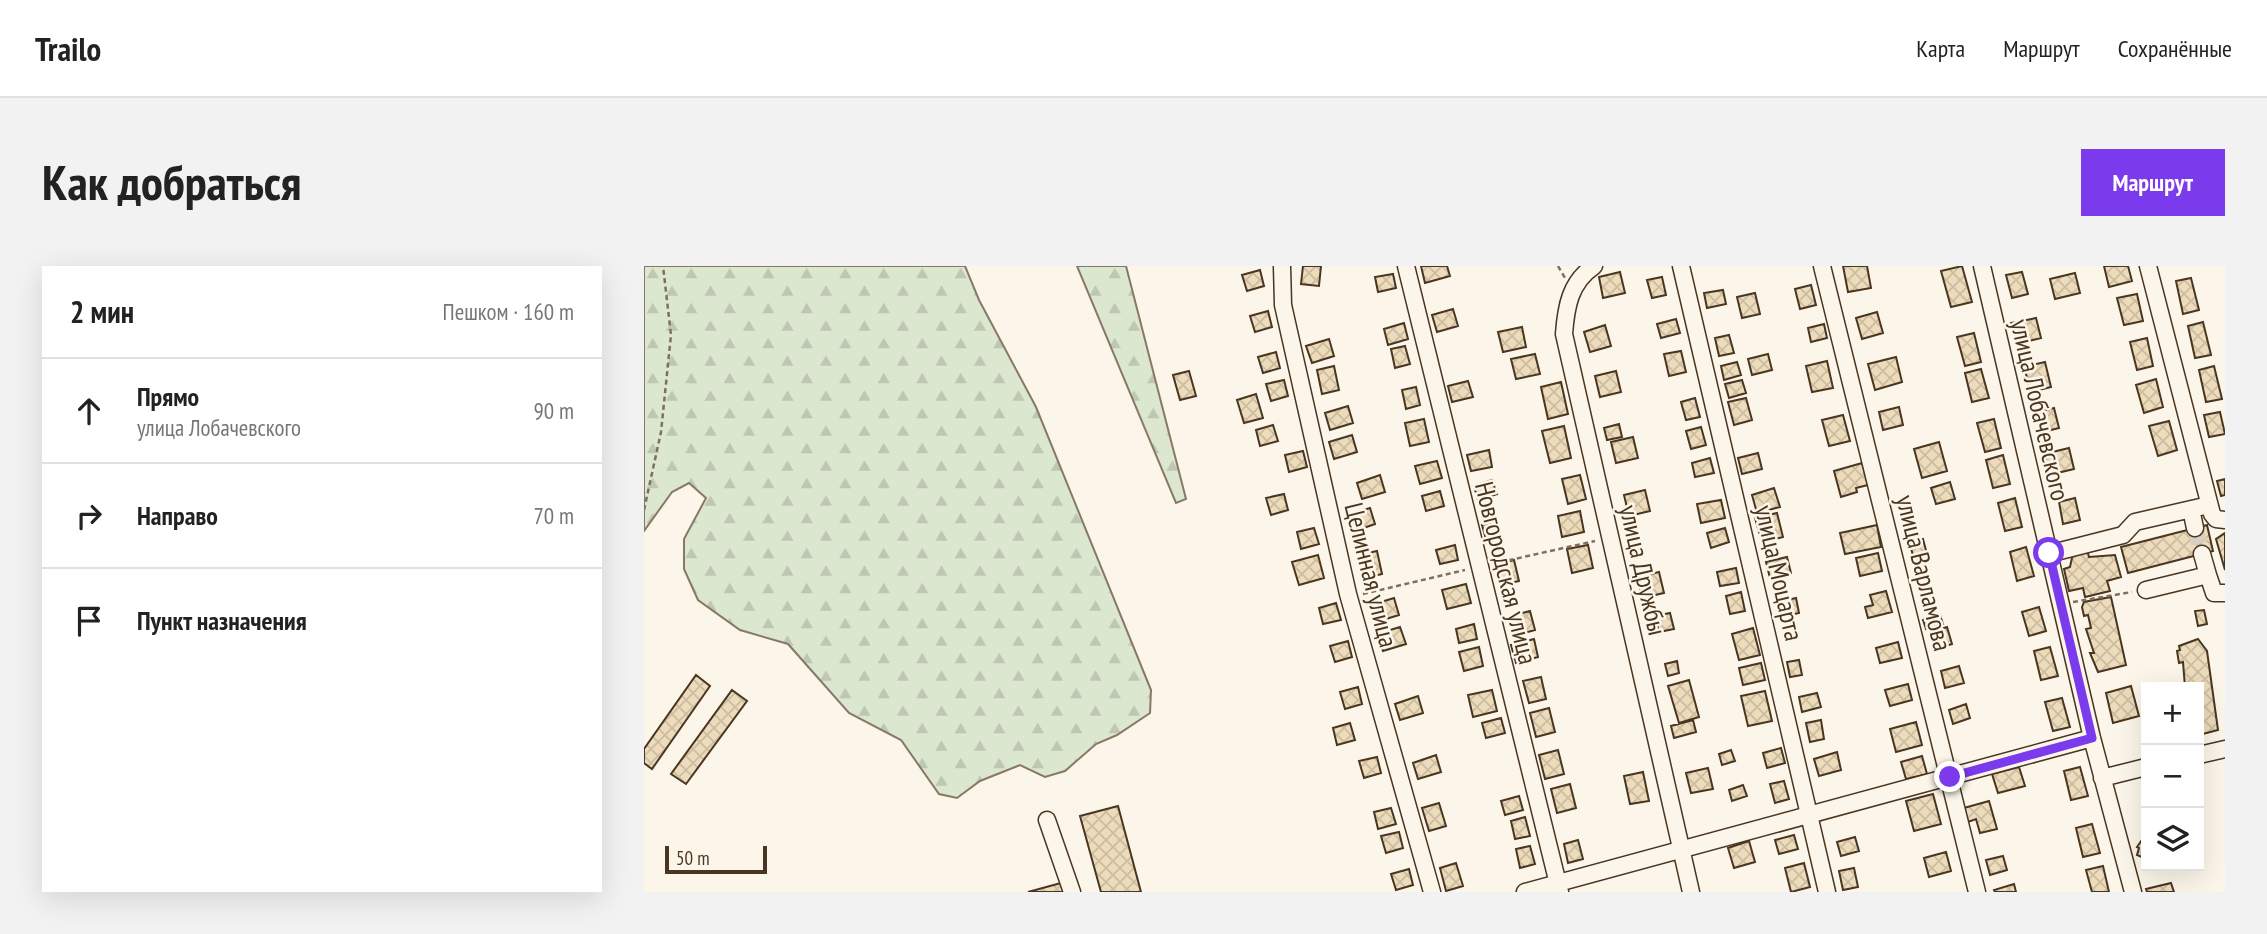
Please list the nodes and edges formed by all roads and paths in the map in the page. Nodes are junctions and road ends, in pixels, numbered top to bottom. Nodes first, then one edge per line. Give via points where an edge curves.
1 (663, 266) edge
2 (1282, 266) edge
3 (1406, 266) edge
4 (1594, 266) edge
5 (1681, 266) edge
6 (1822, 266) edge
7 (1982, 266) edge
8 (2148, 266) edge
9 (2209, 505) junction
10 (2191, 509) junction
11 (644, 510) edge
12 (2225, 520) edge
13 (2195, 528) tunnel mouth
14 (2056, 552) dead end
15 (2202, 554) tunnel mouth
16 (2208, 575) junction
17 (2146, 590) joint
18 (2224, 598) edge
19 (2068, 603) dead end
20 (2092, 738) junction
21 (2225, 749) edge
22 (2204, 754) edge
23 (2141, 768) edge
24 (1950, 777) junction
25 (2102, 778) junction
26 (1810, 814) junction
27 (1047, 820) dead end
28 (1682, 852) junction
29 (1559, 888) edge
30 (1072, 892) edge
31 (1432, 892) edge
32 (1525, 892) edge
33 (1691, 892) edge
34 (1827, 892) edge
35 (1978, 892) edge
36 (2133, 892) edge

1 - 11 path via 671,335 661,432
2 - 31 street, Целинная улица via 1283,305 1348,594
3 - 29 street, Новгородская улица
4 - 28 street, улица Дружбы via 1583,274 1566,304 1564,334
5 - 26 street, улица Моцарта
6 - 24 street, улица Варламова
7 - 20 street, улица Лобачевского
8 - 9 street
9 - 10 street
9 - 12 street via 2216,519
10 - 13 street
10 - 14 street via 2135,522 2123,535
15 - 16 street
16 - 17 street
16 - 18 street via 2214,593
17 - 19 path
20 - 24 street
20 - 25 street, улица Лобачевского
21 - 22 street
23 - 25 street
24 - 26 street
24 - 35 street, улица Варламова
25 - 36 street, улица Лобачевского
26 - 28 street
26 - 34 street, улица Моцарта
27 - 30 street
28 - 29 street
28 - 33 street, улица Дружбы
29 - 32 street

